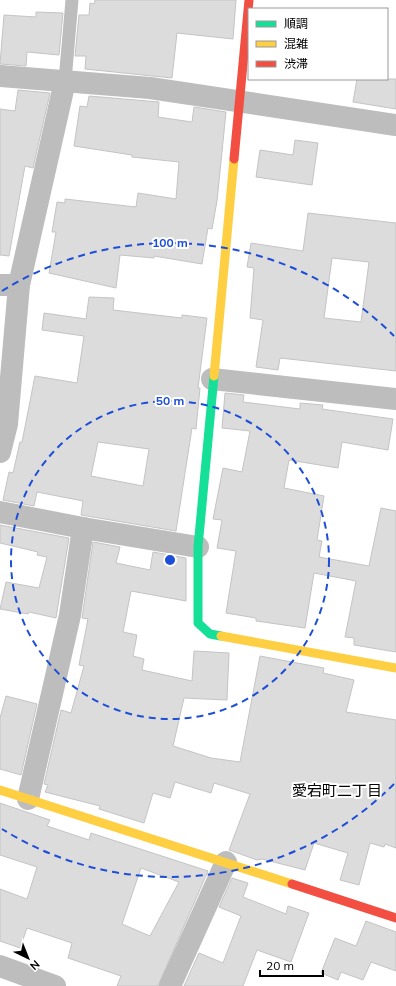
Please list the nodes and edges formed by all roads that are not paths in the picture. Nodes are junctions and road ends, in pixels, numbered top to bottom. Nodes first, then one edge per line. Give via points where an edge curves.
1 (72, 0) edge
2 (248, 0) edge
3 (0, 76) edge
4 (65, 81) junction
5 (239, 100) junction
6 (396, 125) edge
7 (10, 285) edge
8 (212, 379) junction
9 (396, 399) edge
10 (0, 452) edge
11 (0, 512) edge
12 (83, 528) junction
13 (198, 547) junction
14 (396, 668) edge
15 (0, 790) edge
16 (28, 799) junction
17 (226, 862) junction
18 (396, 918) edge
19 (0, 966) edge
20 (55, 986) edge
21 (170, 986) edge

1 - 4 lane
2 - 5 street
3 - 4 street
4 - 5 street via 150,88
4 - 7 street
5 - 6 street
5 - 8 street
7 - 10 street via 7,424
8 - 9 street
8 - 13 street
11 - 12 street
12 - 13 street
12 - 16 street via 70,615
13 - 14 street via 198,623 210,634
15 - 16 street
16 - 17 street
17 - 18 street
17 - 21 street
19 - 20 street

